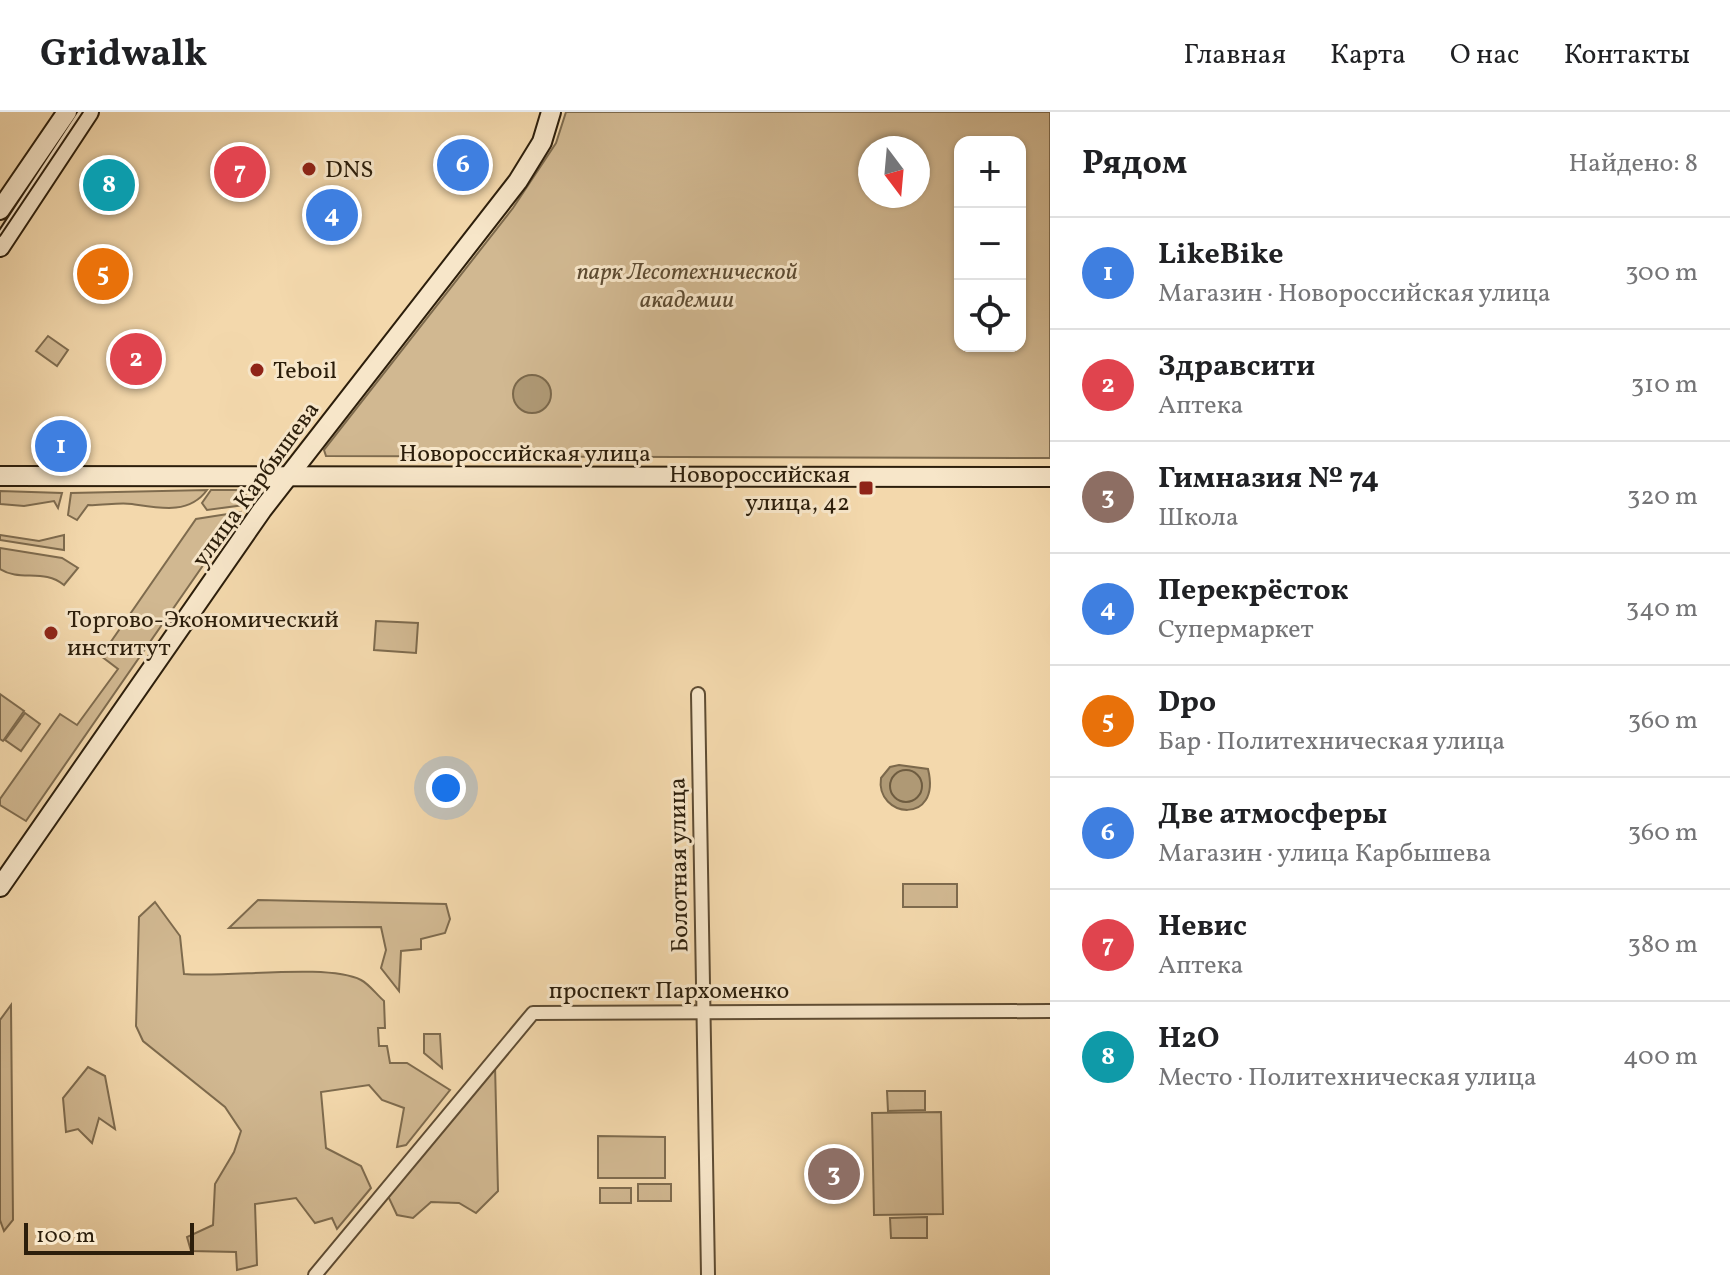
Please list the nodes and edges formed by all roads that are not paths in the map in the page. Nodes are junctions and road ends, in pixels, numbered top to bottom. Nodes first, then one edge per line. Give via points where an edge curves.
1 (67, 112) edge
2 (89, 112) edge
3 (551, 112) edge
4 (0, 210) edge
5 (0, 247) edge
6 (0, 476) edge
7 (289, 477) junction
8 (1050, 477) edge
9 (698, 694) dead end
10 (0, 887) edge
11 (1050, 1011) edge
12 (702, 1013) junction
13 (315, 1275) edge
14 (708, 1275) edge

1 - 4 main road
2 - 5 main road
3 - 7 main road, улица Карбышева via 542,142 518,181
6 - 7 main road, Новороссийская улица
7 - 8 main road, Новороссийская улица
7 - 10 main road, улица Карбышева
9 - 12 street, Болотная улица
11 - 12 street, проспект Пархоменко
12 - 13 street, проспект Пархоменко via 533,1013
12 - 14 street, Болотная улица

